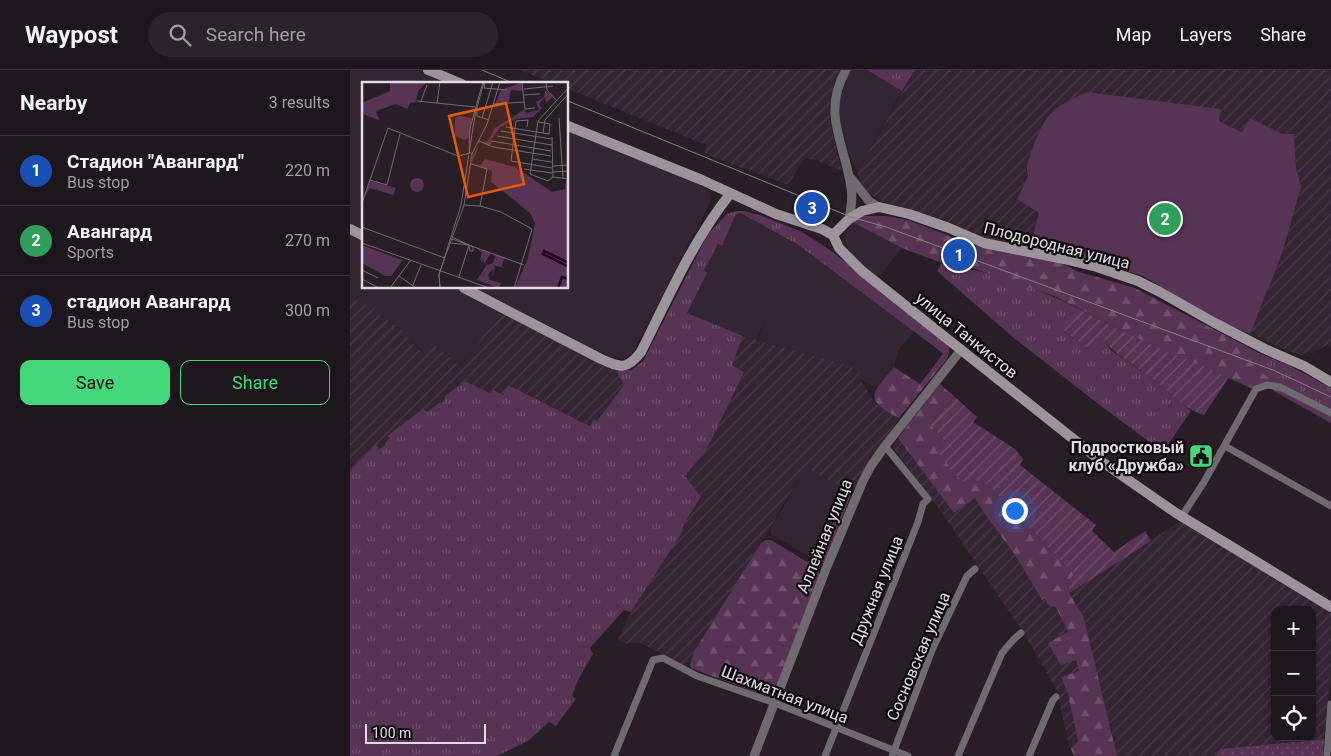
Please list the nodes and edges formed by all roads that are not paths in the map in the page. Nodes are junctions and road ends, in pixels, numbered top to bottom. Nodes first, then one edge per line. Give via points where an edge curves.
1 (428, 70) edge
2 (846, 70) edge
3 (457, 82) edge
4 (569, 126) edge
5 (847, 171) junction
6 (730, 194) junction
7 (879, 207) junction
8 (849, 219) junction
9 (350, 229) edge
10 (833, 234) junction
11 (362, 235) edge
12 (466, 289) edge
13 (961, 350) junction
14 (1331, 382) edge
15 (1331, 413) edge
16 (885, 446) junction
17 (1225, 446) junction
18 (1331, 506) edge
19 (1182, 516) junction
20 (975, 570) dead end
21 (1331, 607) edge
22 (1021, 633) dead end
23 (1056, 697) dead end
24 (775, 703) junction
25 (1331, 704) edge
26 (836, 728) junction
27 (893, 753) edge
28 (614, 756) edge
29 (754, 756) edge
30 (825, 756) edge
31 (908, 756) edge
32 (958, 756) edge
33 (1029, 756) edge
34 (1327, 756) edge

1 - 3 main road
2 - 5 street via 838,85 834,110
4 - 6 main road
5 - 7 street via 856,187
5 - 8 street via 852,203
6 - 10 main road
6 - 12 main road via 698,240 641,352 628,365 612,364
7 - 8 main road via 862,211
7 - 14 main road, Плодородная улица via 949,228 984,243 1064,259 1138,281
8 - 10 main road
9 - 11 main road
10 - 13 main road, улица Танкистов via 839,248 862,271
13 - 16 street, Аллейная улица
13 - 19 main road, улица Танкистов via 1101,461
15 - 17 street via 1280,387 1267,385 1256,389
16 - 24 street, Аллейная улица via 858,492
16 - 26 street, Дружная улица via 928,499 923,504
17 - 18 street
17 - 19 street
19 - 21 main road, улица Танкистов
20 - 27 street, Сосновская улица via 967,576 932,650
22 - 32 street via 1002,653
23 - 33 street
24 - 26 street, Шахматная улица
24 - 28 street, Шахматная улица via 696,676 663,658 653,660
24 - 29 street, Аллейная улица
25 - 34 street
26 - 27 street, Шахматная улица
26 - 30 street, Дружная улица
27 - 31 street, Шахматная улица

